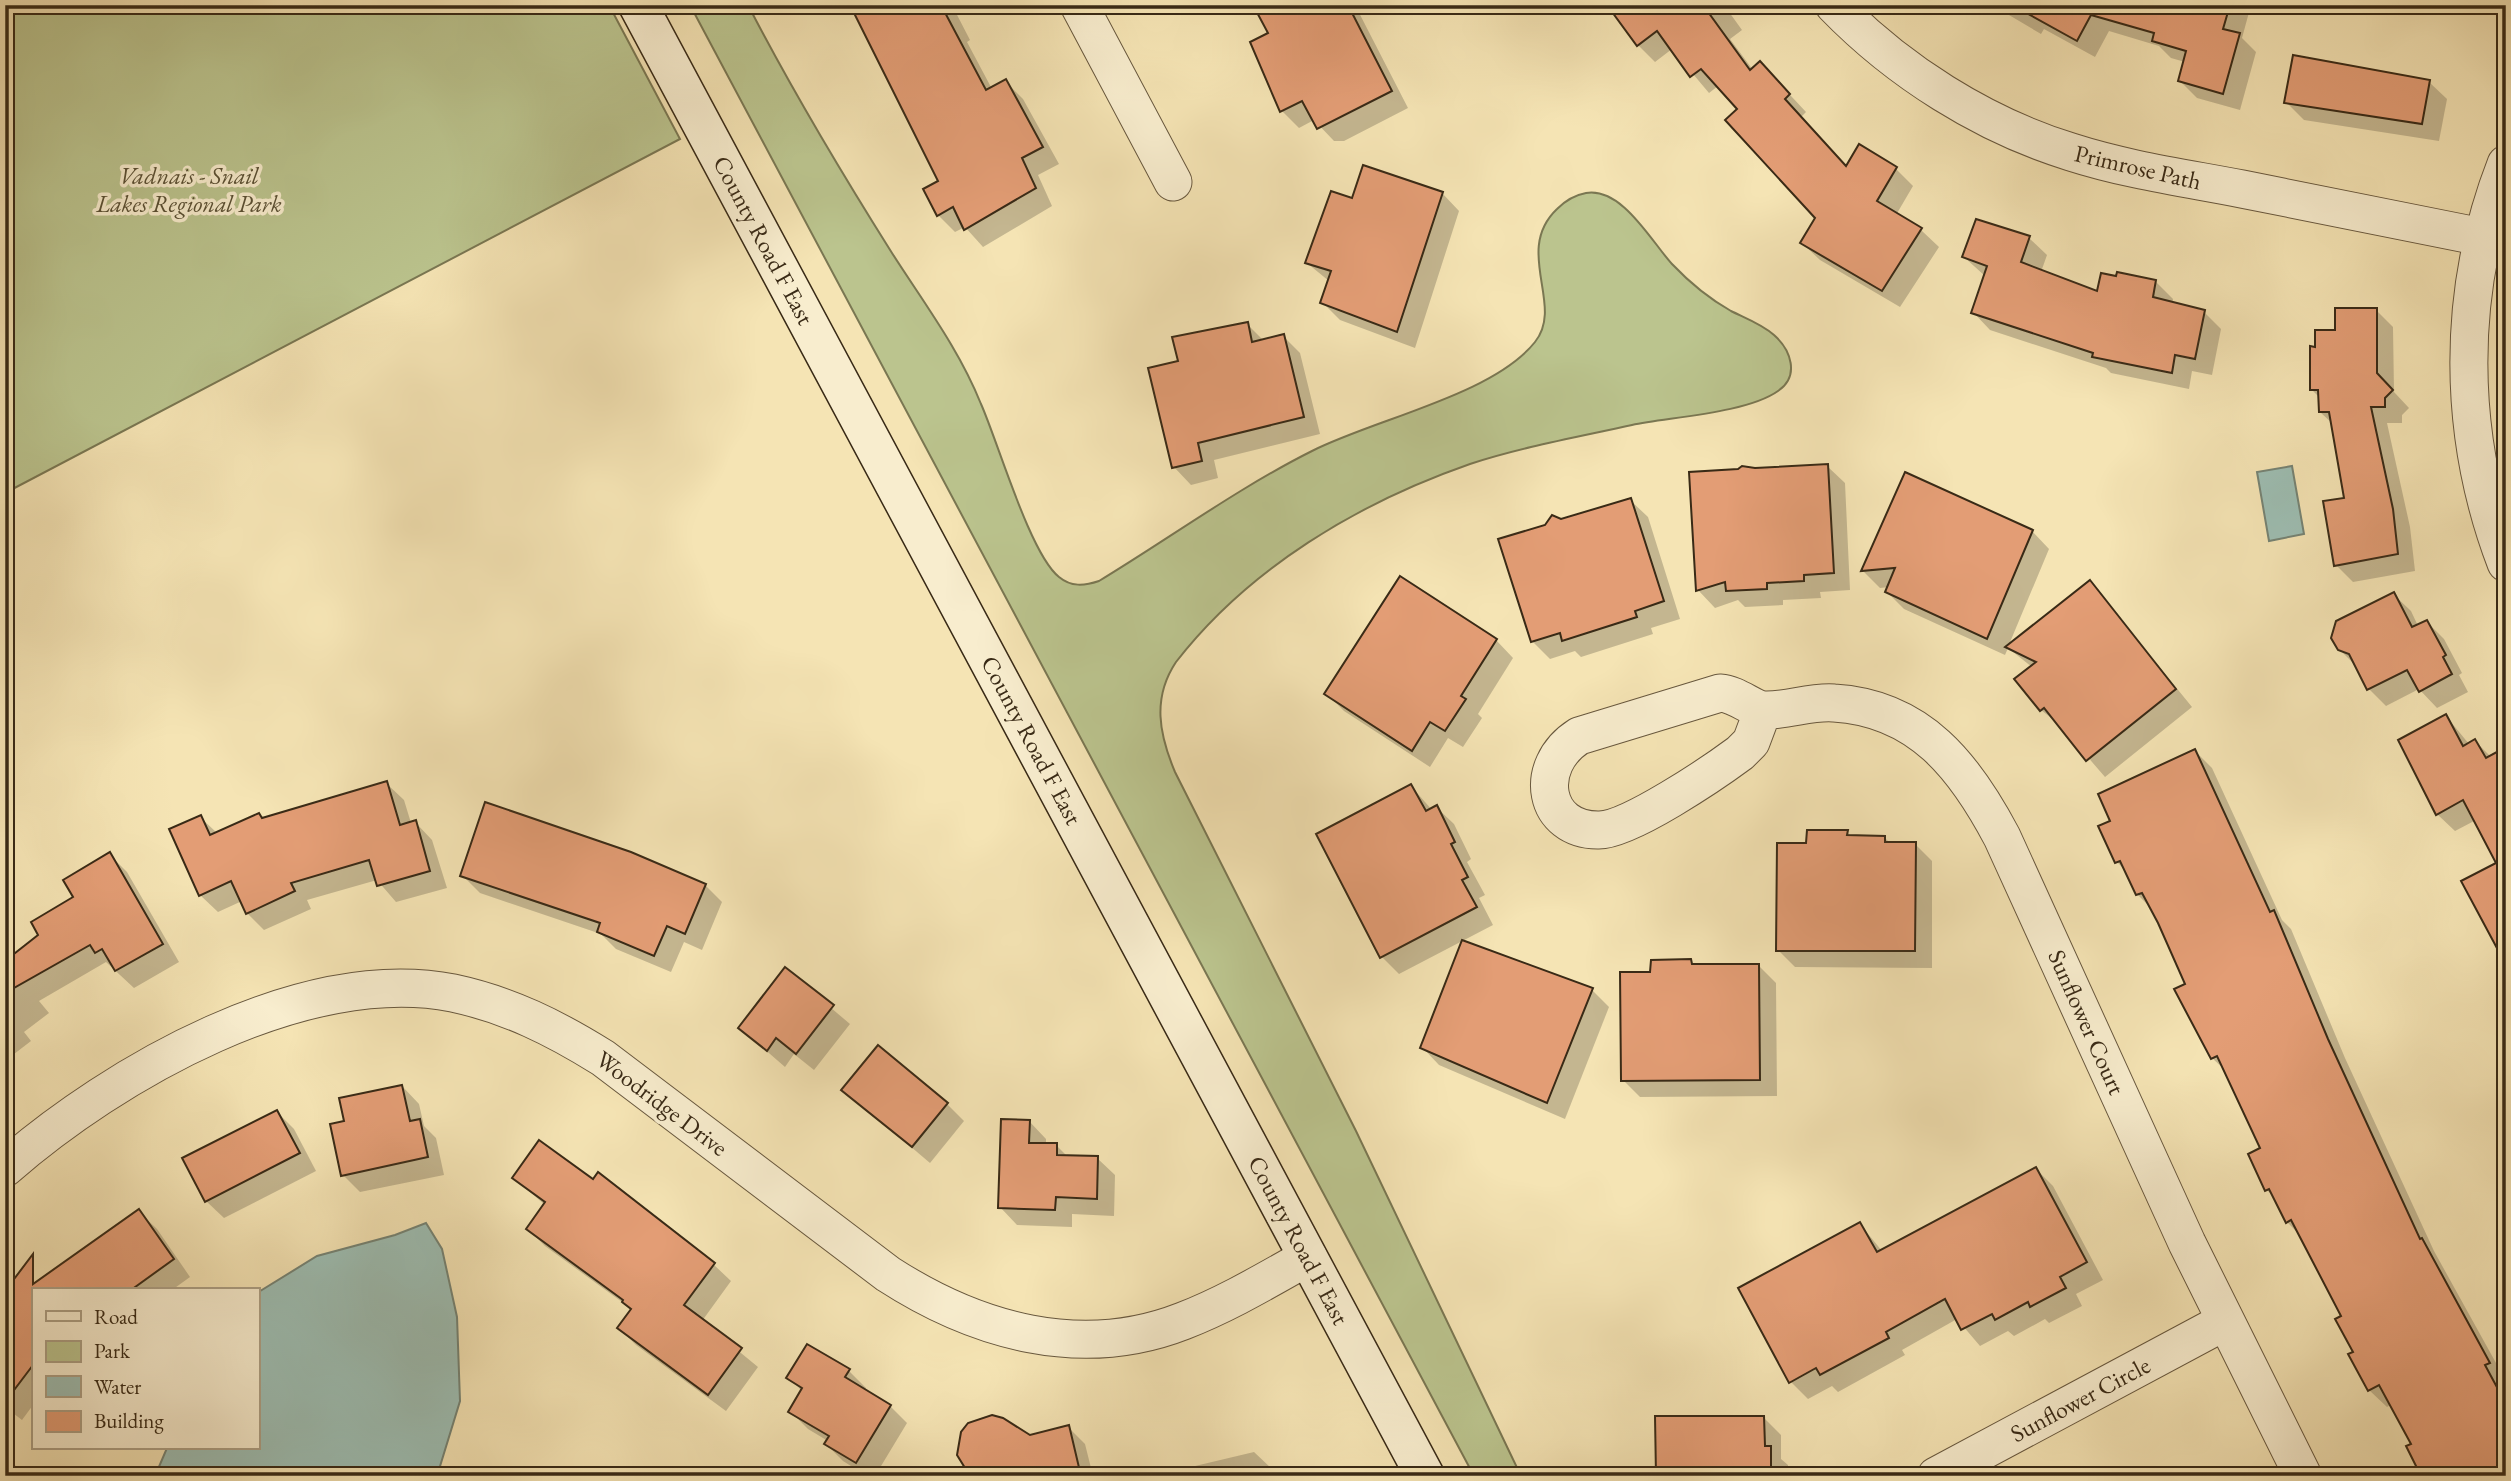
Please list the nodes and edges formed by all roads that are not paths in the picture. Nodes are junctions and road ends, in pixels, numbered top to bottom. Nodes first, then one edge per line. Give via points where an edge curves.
1 (638, 5) edge
2 (1079, 5) edge
3 (1834, 5) edge
4 (2506, 164) edge
5 (1173, 182) dead end
6 (2482, 237) junction
7 (2506, 563) edge
8 (1763, 710) junction
9 (5, 1168) edge
10 (1307, 1257) junction
11 (2224, 1322) junction
12 (1425, 1476) edge
13 (1936, 1476) edge
14 (2303, 1476) edge

1 - 10 street, County Road F East
2 - 5 street
3 - 6 street, Primrose Path via 1882,49 1933,86 2044,143 2146,171
4 - 6 street
6 - 7 street via 2470,323 2472,422 2487,509
8 - 8 street via 1734,695 1712,694 1579,736 1553,761 1552,797 1565,818 1587,829 1623,824 1740,753 1751,742
8 - 11 street, Sunflower Court via 1816,703 1865,708 1924,734 1962,769 2002,836
9 - 10 street, Woodridge Drive via 111,1089 193,1045 295,1003 351,991 402,988 505,1006 555,1028 603,1058 888,1274 928,1300 973,1320 1020,1333 1075,1339 1129,1335 1181,1322 1230,1301
10 - 12 street, County Road F East
11 - 13 street, Sunflower Circle
11 - 14 street, Sunflower Court

